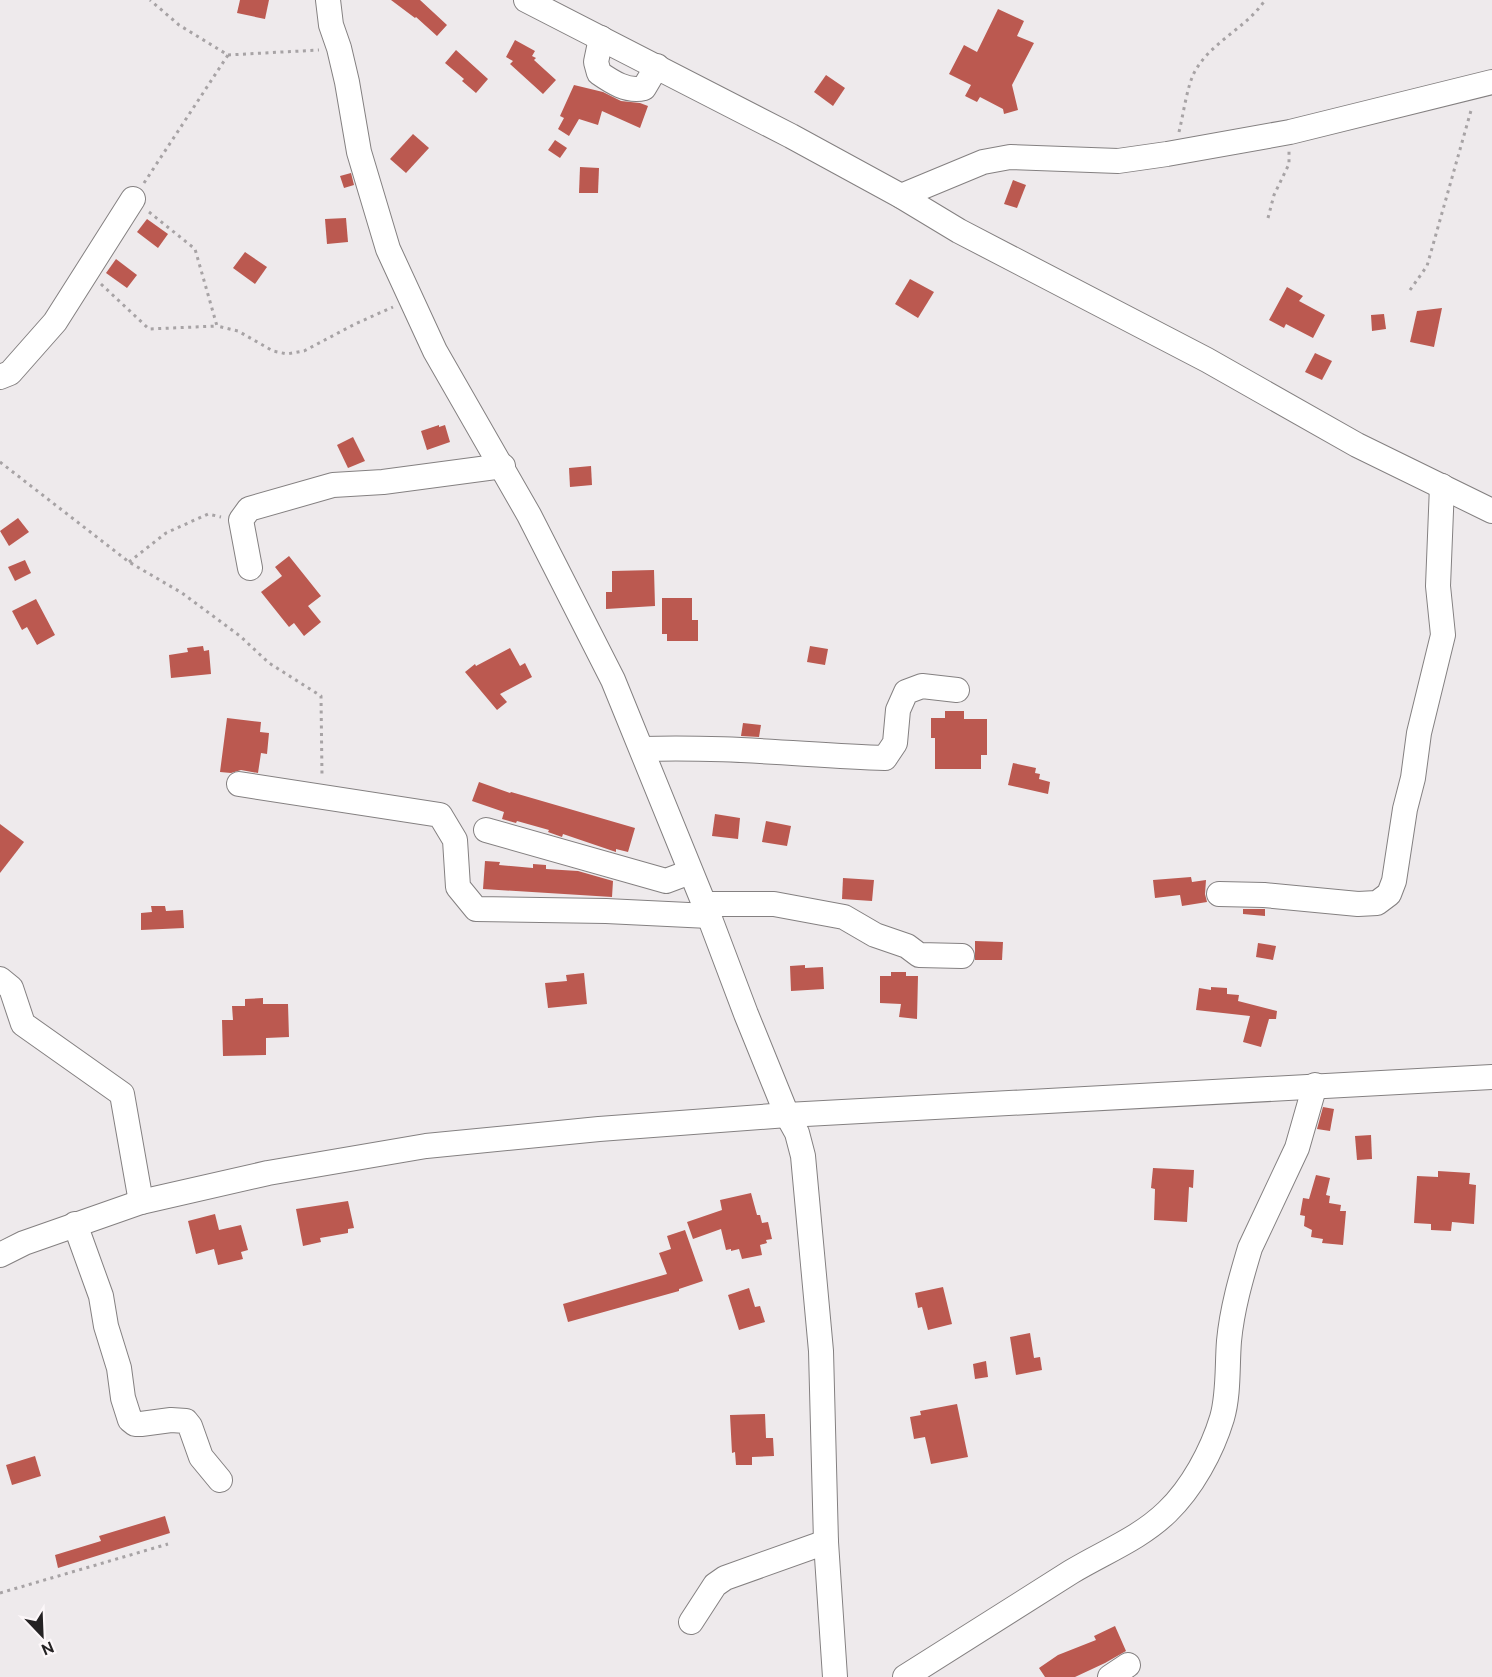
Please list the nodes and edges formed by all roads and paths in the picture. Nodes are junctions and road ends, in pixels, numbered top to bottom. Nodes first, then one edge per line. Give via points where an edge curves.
1 (150, 0) edge
2 (328, 0) edge
3 (526, 0) edge
4 (1265, 0) edge
5 (601, 38) junction
6 (339, 48) junction
7 (228, 55) junction
8 (657, 66) junction
9 (1485, 83) edge
10 (1290, 132) junction
11 (1174, 153) junction
12 (901, 196) junction
13 (133, 199) junction
14 (1268, 218) dead end
15 (87, 271) junction
16 (1410, 290) dead end
17 (412, 300) junction
18 (217, 326) junction
19 (0, 377) edge
20 (0, 462) edge
21 (503, 466) junction
22 (1442, 486) junction
23 (1492, 511) edge
24 (241, 520) junction
25 (129, 562) junction
26 (250, 568) dead end
27 (957, 690) dead end
28 (642, 748) junction
29 (239, 784) dead end
30 (323, 796) junction
31 (486, 830) dead end
32 (690, 872) junction
33 (1219, 894) dead end
34 (706, 910) junction
35 (962, 956) dead end
36 (0, 979) edge
37 (1492, 1077) edge
38 (1315, 1085) junction
39 (787, 1115) junction
40 (141, 1202) junction
41 (75, 1224) junction
42 (0, 1255) edge
43 (219, 1480) dead end
44 (826, 1542) junction
45 (168, 1544) dead end
46 (0, 1593) edge
47 (691, 1622) dead end
48 (835, 1677) edge
49 (905, 1677) edge

1 - 7 path via 179,25
2 - 6 street
3 - 5 street
4 - 11 path via 1215,47 1193,75
5 - 8 street
5 - 8 street via 596,62 599,73 611,81 634,90 644,88
6 - 7 path
6 - 17 street via 358,152 388,249
7 - 13 path
8 - 12 street
9 - 10 street
9 - 16 path via 1427,266
10 - 11 street
10 - 14 path via 1289,164
11 - 12 street via 1118,161 1010,157 983,162
12 - 22 street via 1357,445
13 - 15 street
13 - 18 path via 195,249
15 - 18 path via 149,328
15 - 19 street via 55,322 10,373
17 - 18 path via 304,351 287,354 273,351 238,331
17 - 21 street via 435,351
20 - 25 path
21 - 24 street via 333,485 249,509
21 - 28 street via 603,660
22 - 23 street
22 - 33 street via 1438,586 1443,635 1419,733 1389,894 1377,903 1358,904
24 - 25 path via 208,514 166,533
24 - 26 street
25 - 30 path via 182,593 269,663 321,696
27 - 28 street via 922,686 906,692 898,710 895,743 885,758 764,750
28 - 32 street
29 - 30 street
30 - 34 street via 440,815 455,840 458,887 476,909
31 - 32 street via 666,881
32 - 34 street
34 - 35 street via 774,904 844,917 875,935 908,946 919,955
34 - 39 street
36 - 40 street via 11,988 23,1024 122,1094
37 - 38 street
38 - 39 street
38 - 49 street via 1297,1148 1245,1264 1229,1337 1222,1416 1206,1454 1181,1496 1147,1529
39 - 40 street via 426,1146 268,1173
39 - 44 street via 797,1132 803,1156 821,1351
40 - 41 street
41 - 42 street
41 - 43 street via 101,1296 130,1420 141,1425 186,1421 201,1457
44 - 47 street via 725,1578 715,1585
44 - 48 street
45 - 46 path

